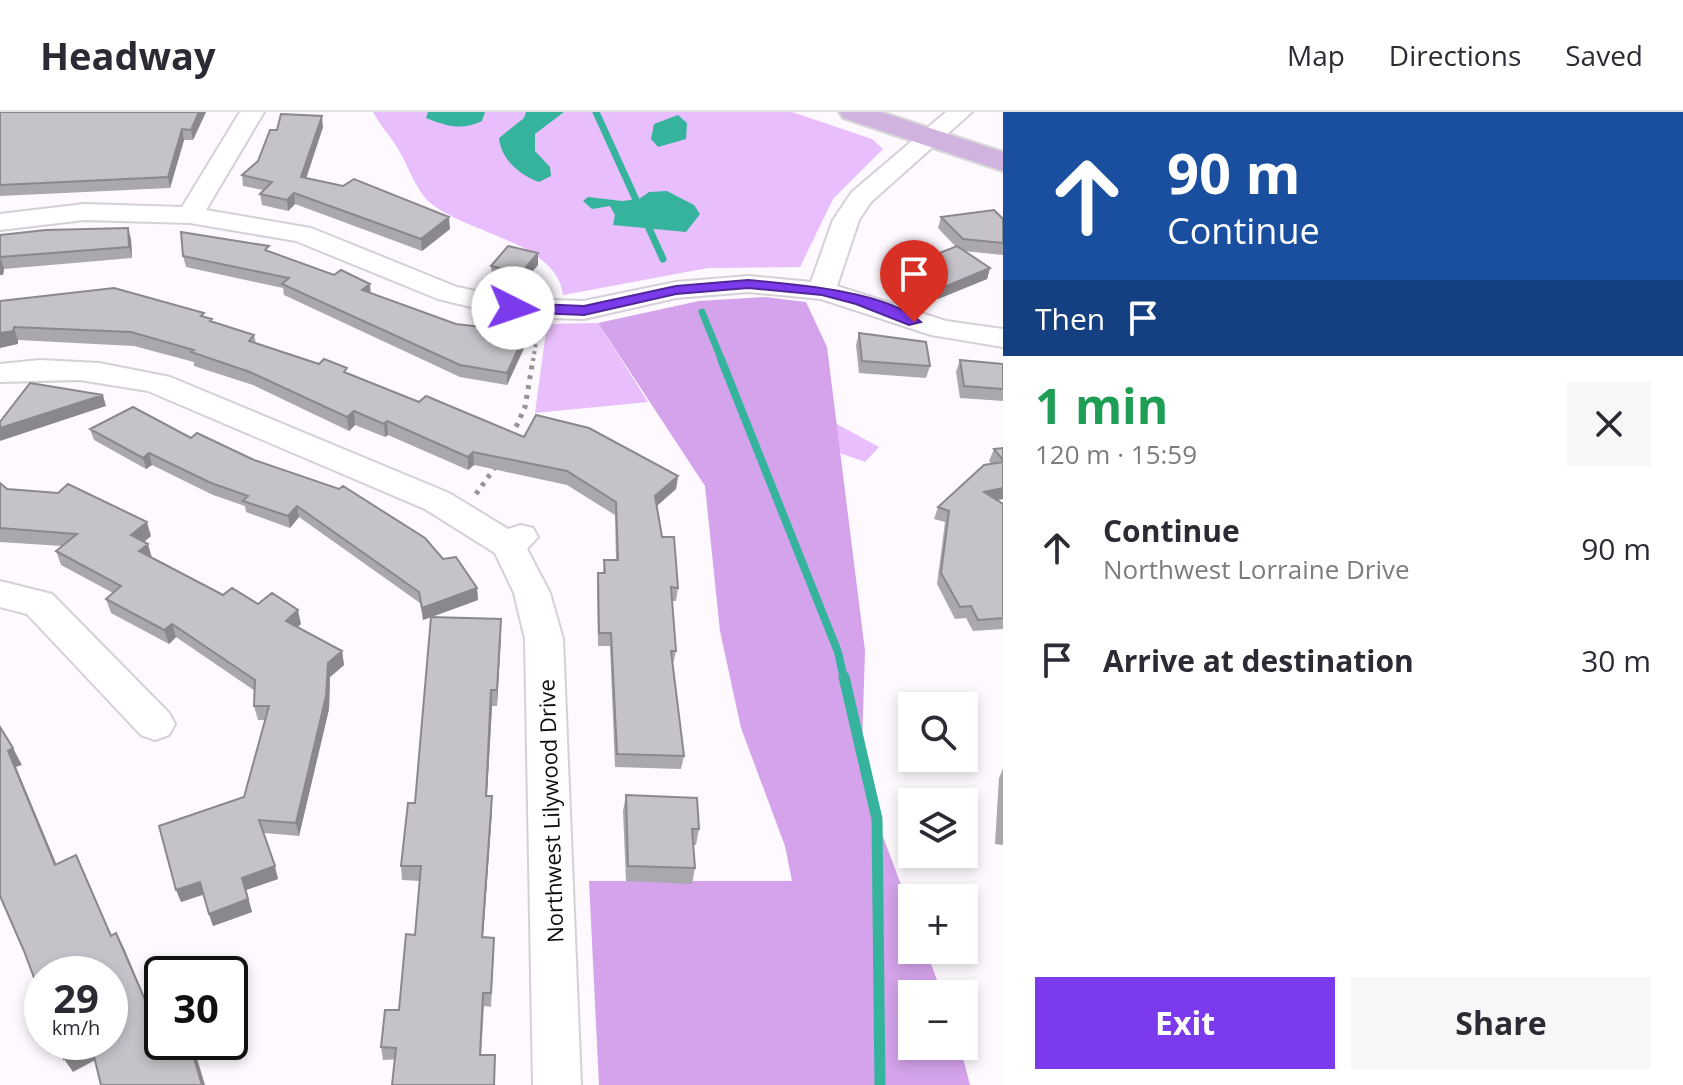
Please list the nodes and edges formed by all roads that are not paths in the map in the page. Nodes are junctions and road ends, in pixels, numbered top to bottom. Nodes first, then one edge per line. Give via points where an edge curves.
1 (252, 112) edge
2 (853, 112) edge
3 (960, 112) edge
4 (930, 138) junction
5 (1003, 162) edge
6 (190, 215) junction
7 (0, 222) edge
8 (822, 291) junction
9 (1003, 338) edge
10 (0, 373) edge
11 (0, 594) edge
12 (155, 724) dead end
13 (557, 1085) edge

1 - 6 street
2 - 4 main road
3 - 4 street
4 - 5 main road
4 - 8 street via 861,197 846,220
6 - 7 street via 84,212
6 - 8 street via 302,234 479,303 584,310 714,285
8 - 9 street via 941,329
10 - 13 street, Northwest Lilywood Drive via 82,368 159,384 514,541 544,639
11 - 12 street via 39,604

